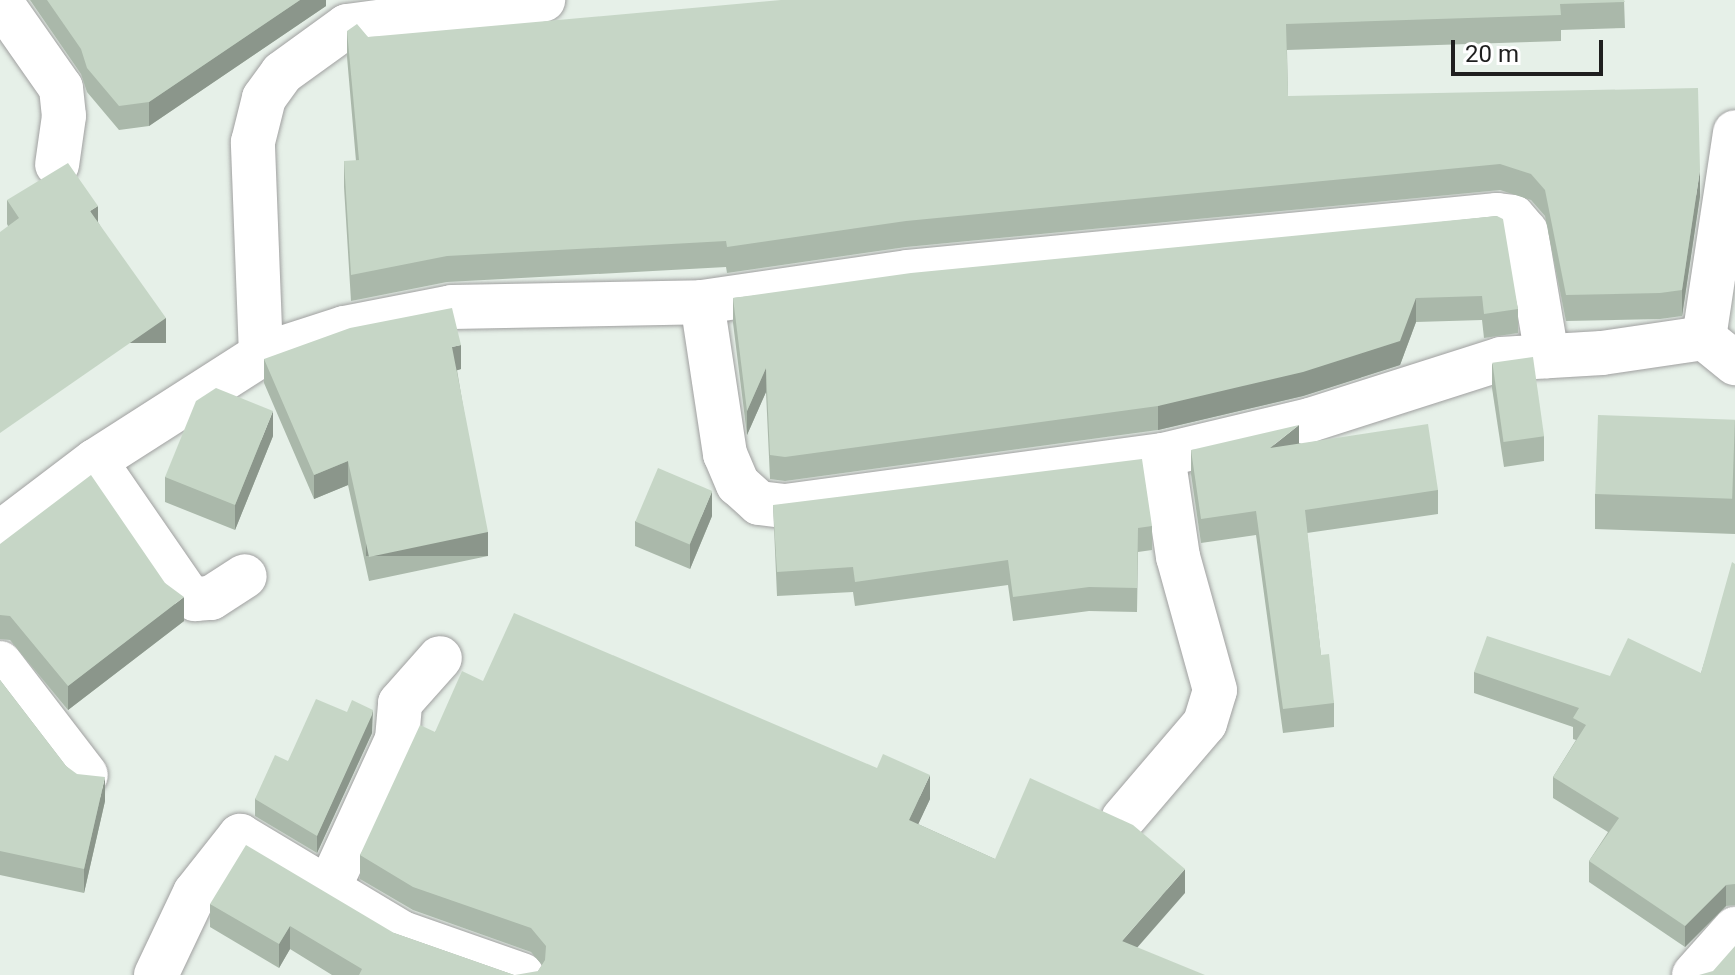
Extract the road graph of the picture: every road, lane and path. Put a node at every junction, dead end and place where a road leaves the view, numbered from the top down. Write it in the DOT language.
graph roads {
  1 [pos="543,0"];
  2 [pos="0,1"];
  3 [pos="470,4"];
  4 [pos="341,13"];
  5 [pos="1735,132"];
  6 [pos="57,165"];
  7 [pos="702,302"];
  8 [pos="1720,350"];
  9 [pos="261,355"];
  10 [pos="1547,356"];
  11 [pos="1163,455"];
  12 [pos="95,461"];
  13 [pos="0,533"];
  14 [pos="245,576"];
  15 [pos="440,658"];
  16 [pos="0,663"];
  17 [pos="86,775"];
  18 [pos="1123,819"];
  19 [pos="328,890"];
  20 [pos="1735,929"];
  21 [pos="156,975"];
  22 [pos="522,975"];
  23 [pos="1694,975"];
  1 -- 3 [label="street"];
  2 -- 6 [label="street"];
  3 -- 4 [label="street"];
  4 -- 9 [label="street"];
  5 -- 8 [label="street"];
  7 -- 9 [label="street"];
  7 -- 10 [label="street"];
  7 -- 11 [label="street"];
  8 -- 10 [label="street"];
  9 -- 12 [label="street"];
  10 -- 11 [label="street"];
  11 -- 18 [label="street"];
  12 -- 13 [label="street"];
  12 -- 14 [label="street"];
  15 -- 19 [label="street"];
  16 -- 17 [label="street"];
  19 -- 21 [label="street"];
  19 -- 22 [label="street"];
  20 -- 23 [label="street"];
}
